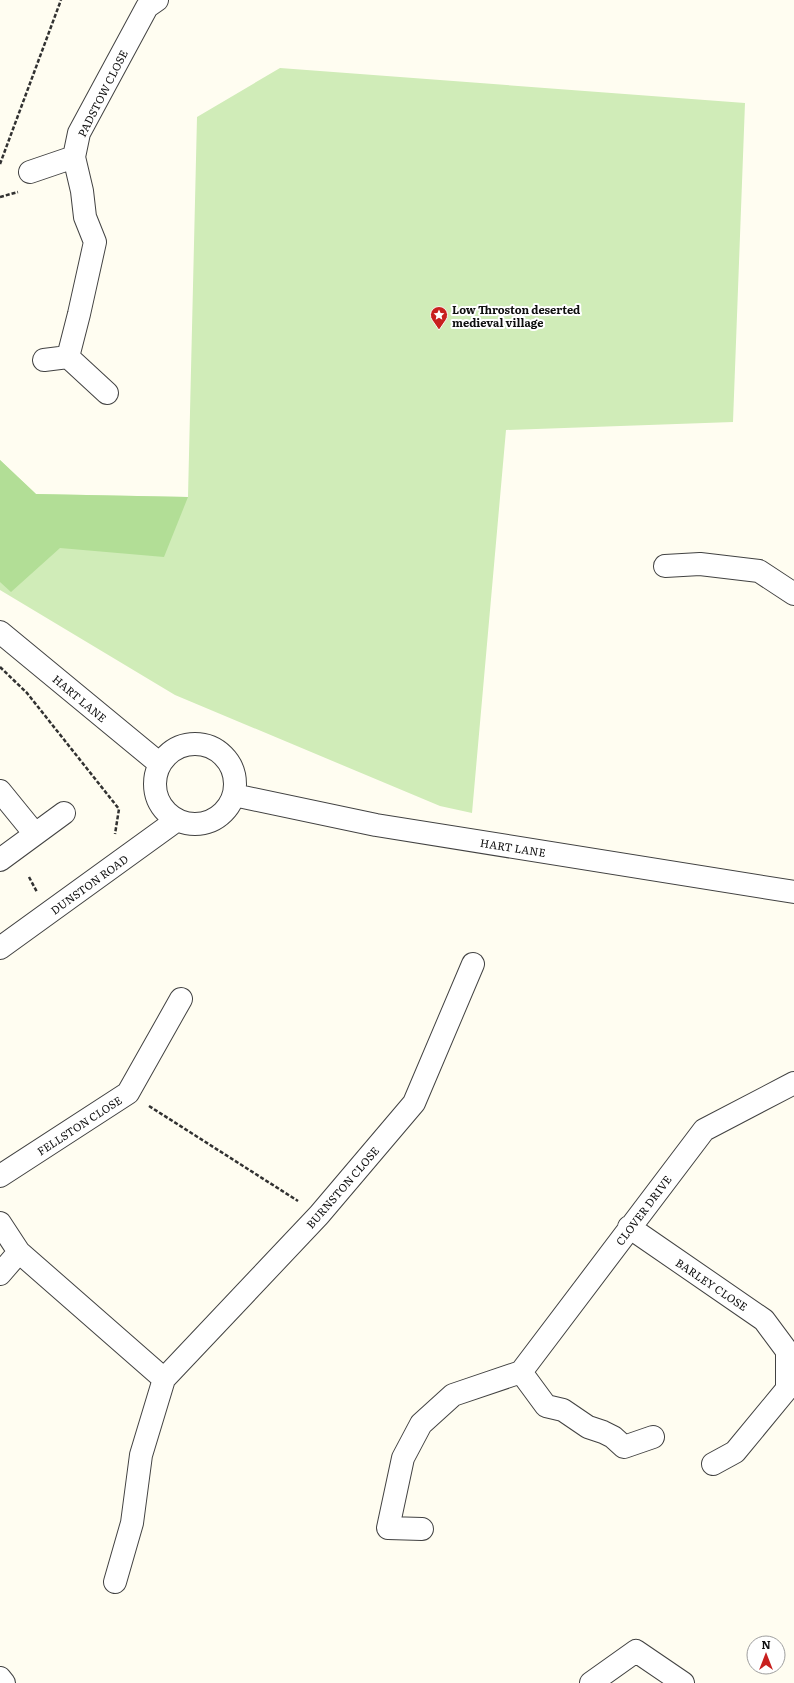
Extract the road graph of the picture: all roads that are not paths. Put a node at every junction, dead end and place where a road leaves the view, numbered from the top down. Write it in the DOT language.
graph roads {
  1 [pos="157,0"];
  2 [pos="74,156"];
  3 [pos="30,172"];
  4 [pos="68,357"];
  5 [pos="44,360"];
  6 [pos="107,393"];
  7 [pos="665,566"];
  8 [pos="794,594"];
  9 [pos="0,632"];
  10 [pos="160,764"];
  11 [pos="0,791"];
  12 [pos="234,795"];
  13 [pos="64,813"];
  14 [pos="178,820"];
  15 [pos="35,834"];
  16 [pos="0,860"];
  17 [pos="794,892"];
  18 [pos="0,948"];
  19 [pos="473,964"];
  20 [pos="181,999"];
  21 [pos="794,1083"];
  22 [pos="0,1176"];
  23 [pos="0,1223"];
  24 [pos="629,1228"];
  25 [pos="19,1252"];
  26 [pos="0,1274"];
  27 [pos="521,1372"];
  28 [pos="790,1372"];
  29 [pos="164,1379"];
  30 [pos="653,1437"];
  31 [pos="713,1464"];
  32 [pos="422,1529"];
  33 [pos="115,1582"];
  34 [pos="0,1678"];
  35 [pos="4,1683"];
  36 [pos="591,1683"];
  37 [pos="683,1683"];
  1 -- 2 [label="street, PADSTOW CLOSE"];
  2 -- 3 [label="street"];
  2 -- 4 [label="street, PADSTOW CLOSE"];
  4 -- 5 [label="street"];
  4 -- 6 [label="street"];
  7 -- 8 [label="street"];
  9 -- 10 [label="street, HART LANE"];
  10 -- 12 [label="street"];
  10 -- 14 [label="street"];
  11 -- 15 [label="street"];
  12 -- 14 [label="street"];
  12 -- 17 [label="street, HART LANE"];
  13 -- 15 [label="street"];
  14 -- 18 [label="street, DUNSTON ROAD"];
  15 -- 16 [label="street"];
  19 -- 29 [label="street, BURNSTON CLOSE"];
  20 -- 22 [label="street, FELLSTON CLOSE"];
  21 -- 24 [label="street, CLOVER DRIVE"];
  23 -- 25 [label="street"];
  24 -- 27 [label="street, CLOVER DRIVE"];
  24 -- 28 [label="street, BARLEY CLOSE"];
  25 -- 26 [label="street"];
  25 -- 29 [label="street"];
  27 -- 30 [label="street"];
  27 -- 32 [label="street"];
  28 -- 31 [label="street"];
  29 -- 33 [label="street, BURNSTON CLOSE"];
  34 -- 35 [label="street"];
  36 -- 37 [label="street"];
}
